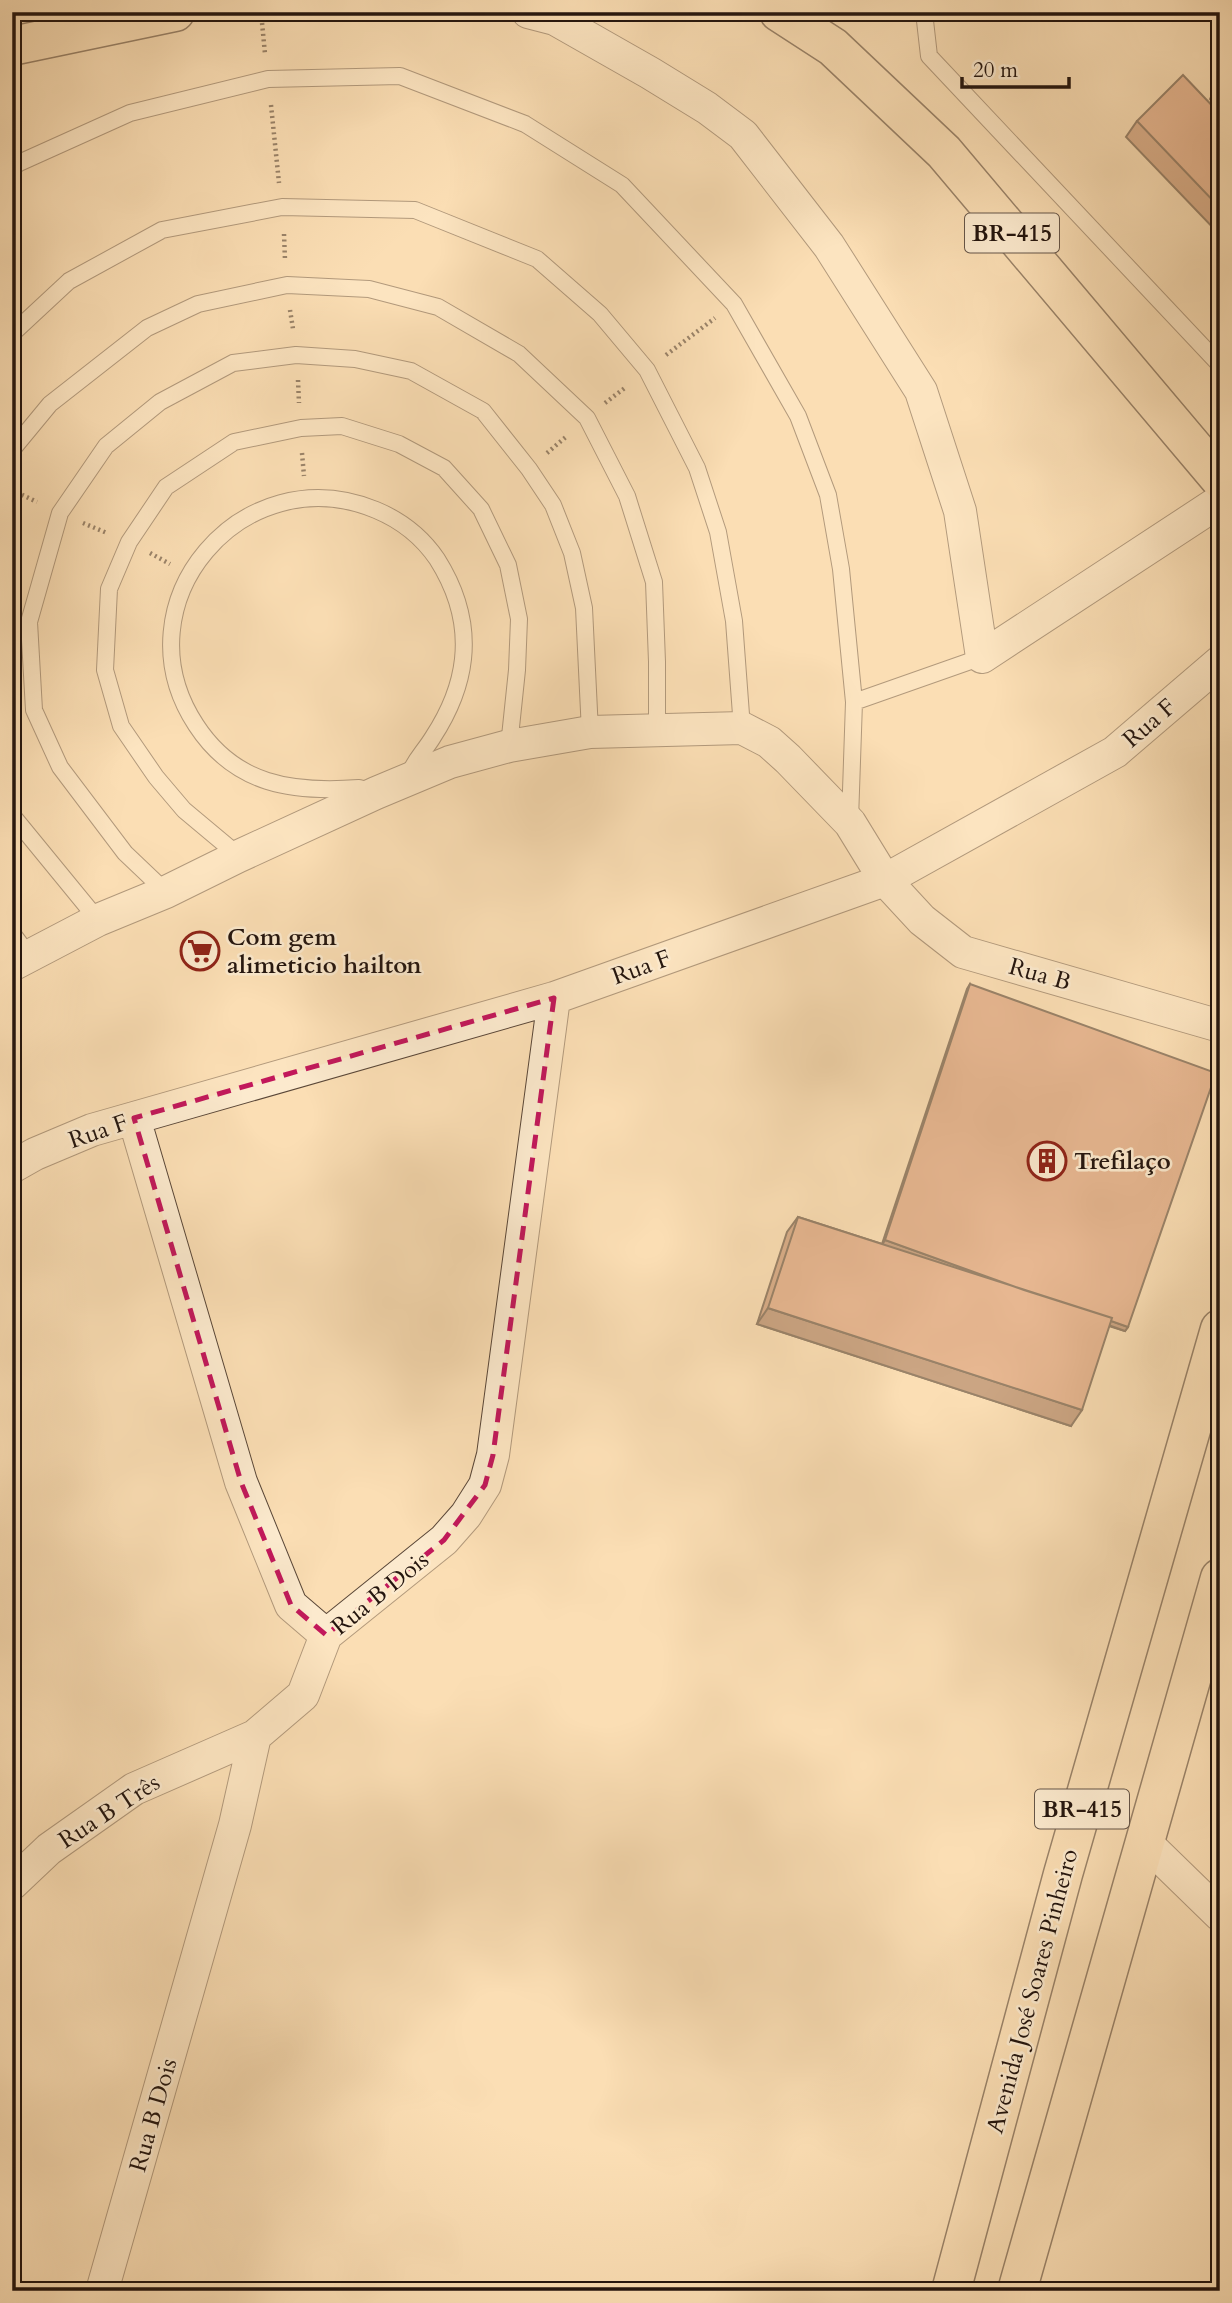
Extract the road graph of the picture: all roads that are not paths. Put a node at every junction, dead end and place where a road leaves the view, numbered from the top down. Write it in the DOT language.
graph roads {
  1 [pos="175,12"];
  2 [pos="528,12"];
  3 [pos="779,12"];
  4 [pos="924,12"];
  5 [pos="19,48"];
  6 [pos="12,168"];
  7 [pos="12,334"];
  8 [pos="1220,365"];
  9 [pos="12,450"];
  10 [pos="1220,479"];
  11 [pos="1220,501"];
  12 [pos="982,657"];
  13 [pos="1220,662"];
  14 [pos="854,702"];
  15 [pos="742,728"];
  16 [pos="657,729"];
  17 [pos="590,732"];
  18 [pos="509,746"];
  19 [pos="407,779"];
  20 [pos="376,793"];
  21 [pos="12,815"];
  22 [pos="850,823"];
  23 [pos="239,856"];
  24 [pos="885,880"];
  25 [pos="166,892"];
  26 [pos="98,920"];
  27 [pos="18,952"];
  28 [pos="554,998"];
  29 [pos="1220,1026"];
  30 [pos="134,1118"];
  31 [pos="12,1167"];
  32 [pos="1220,1329"];
  33 [pos="1220,1578"];
  34 [pos="326,1635"];
  35 [pos="255,1736"];
  36 [pos="1145,1842"];
  37 [pos="12,1884"];
  38 [pos="1220,1914"];
  39 [pos="102,2291"];
  40 [pos="951,2291"];
  41 [pos="1017,2291"];
  1 -- 5 [label="main road"];
  2 -- 12 [label="street"];
  3 -- 10 [label="main road, BR-415"];
  4 -- 8 [label="lane"];
  6 -- 14 [label="lane"];
  7 -- 15 [label="lane"];
  9 -- 16 [label="lane"];
  11 -- 12 [label="street"];
  12 -- 14 [label="lane"];
  13 -- 24 [label="street, Rua F"];
  14 -- 22 [label="lane"];
  15 -- 16 [label="street"];
  15 -- 22 [label="street, Rua B"];
  16 -- 17 [label="street"];
  17 -- 18 [label="street"];
  17 -- 25 [label="lane"];
  18 -- 19 [label="street"];
  18 -- 23 [label="lane"];
  19 -- 20 [label="street"];
  19 -- 20 [label="lane"];
  20 -- 23 [label="street"];
  21 -- 26 [label="lane"];
  22 -- 24 [label="street, Rua B"];
  23 -- 25 [label="street"];
  24 -- 28 [label="street, Rua F"];
  24 -- 29 [label="street, Rua B"];
  25 -- 26 [label="street"];
  26 -- 27 [label="street"];
  28 -- 30 [label="street, Rua F"];
  28 -- 34 [label="street, Rua B Dois"];
  30 -- 31 [label="street, Rua F"];
  30 -- 34 [label="street"];
  32 -- 40 [label="main road, Avenida José Soares Pinheiro / BR-415"];
  33 -- 36 [label="main road, BR-415"];
  34 -- 35 [label="street, Rua B Dois"];
  35 -- 37 [label="street, Rua B Três"];
  35 -- 39 [label="street, Rua B Dois"];
  36 -- 38 [label="street"];
  36 -- 41 [label="main road, BR-415"];
}
